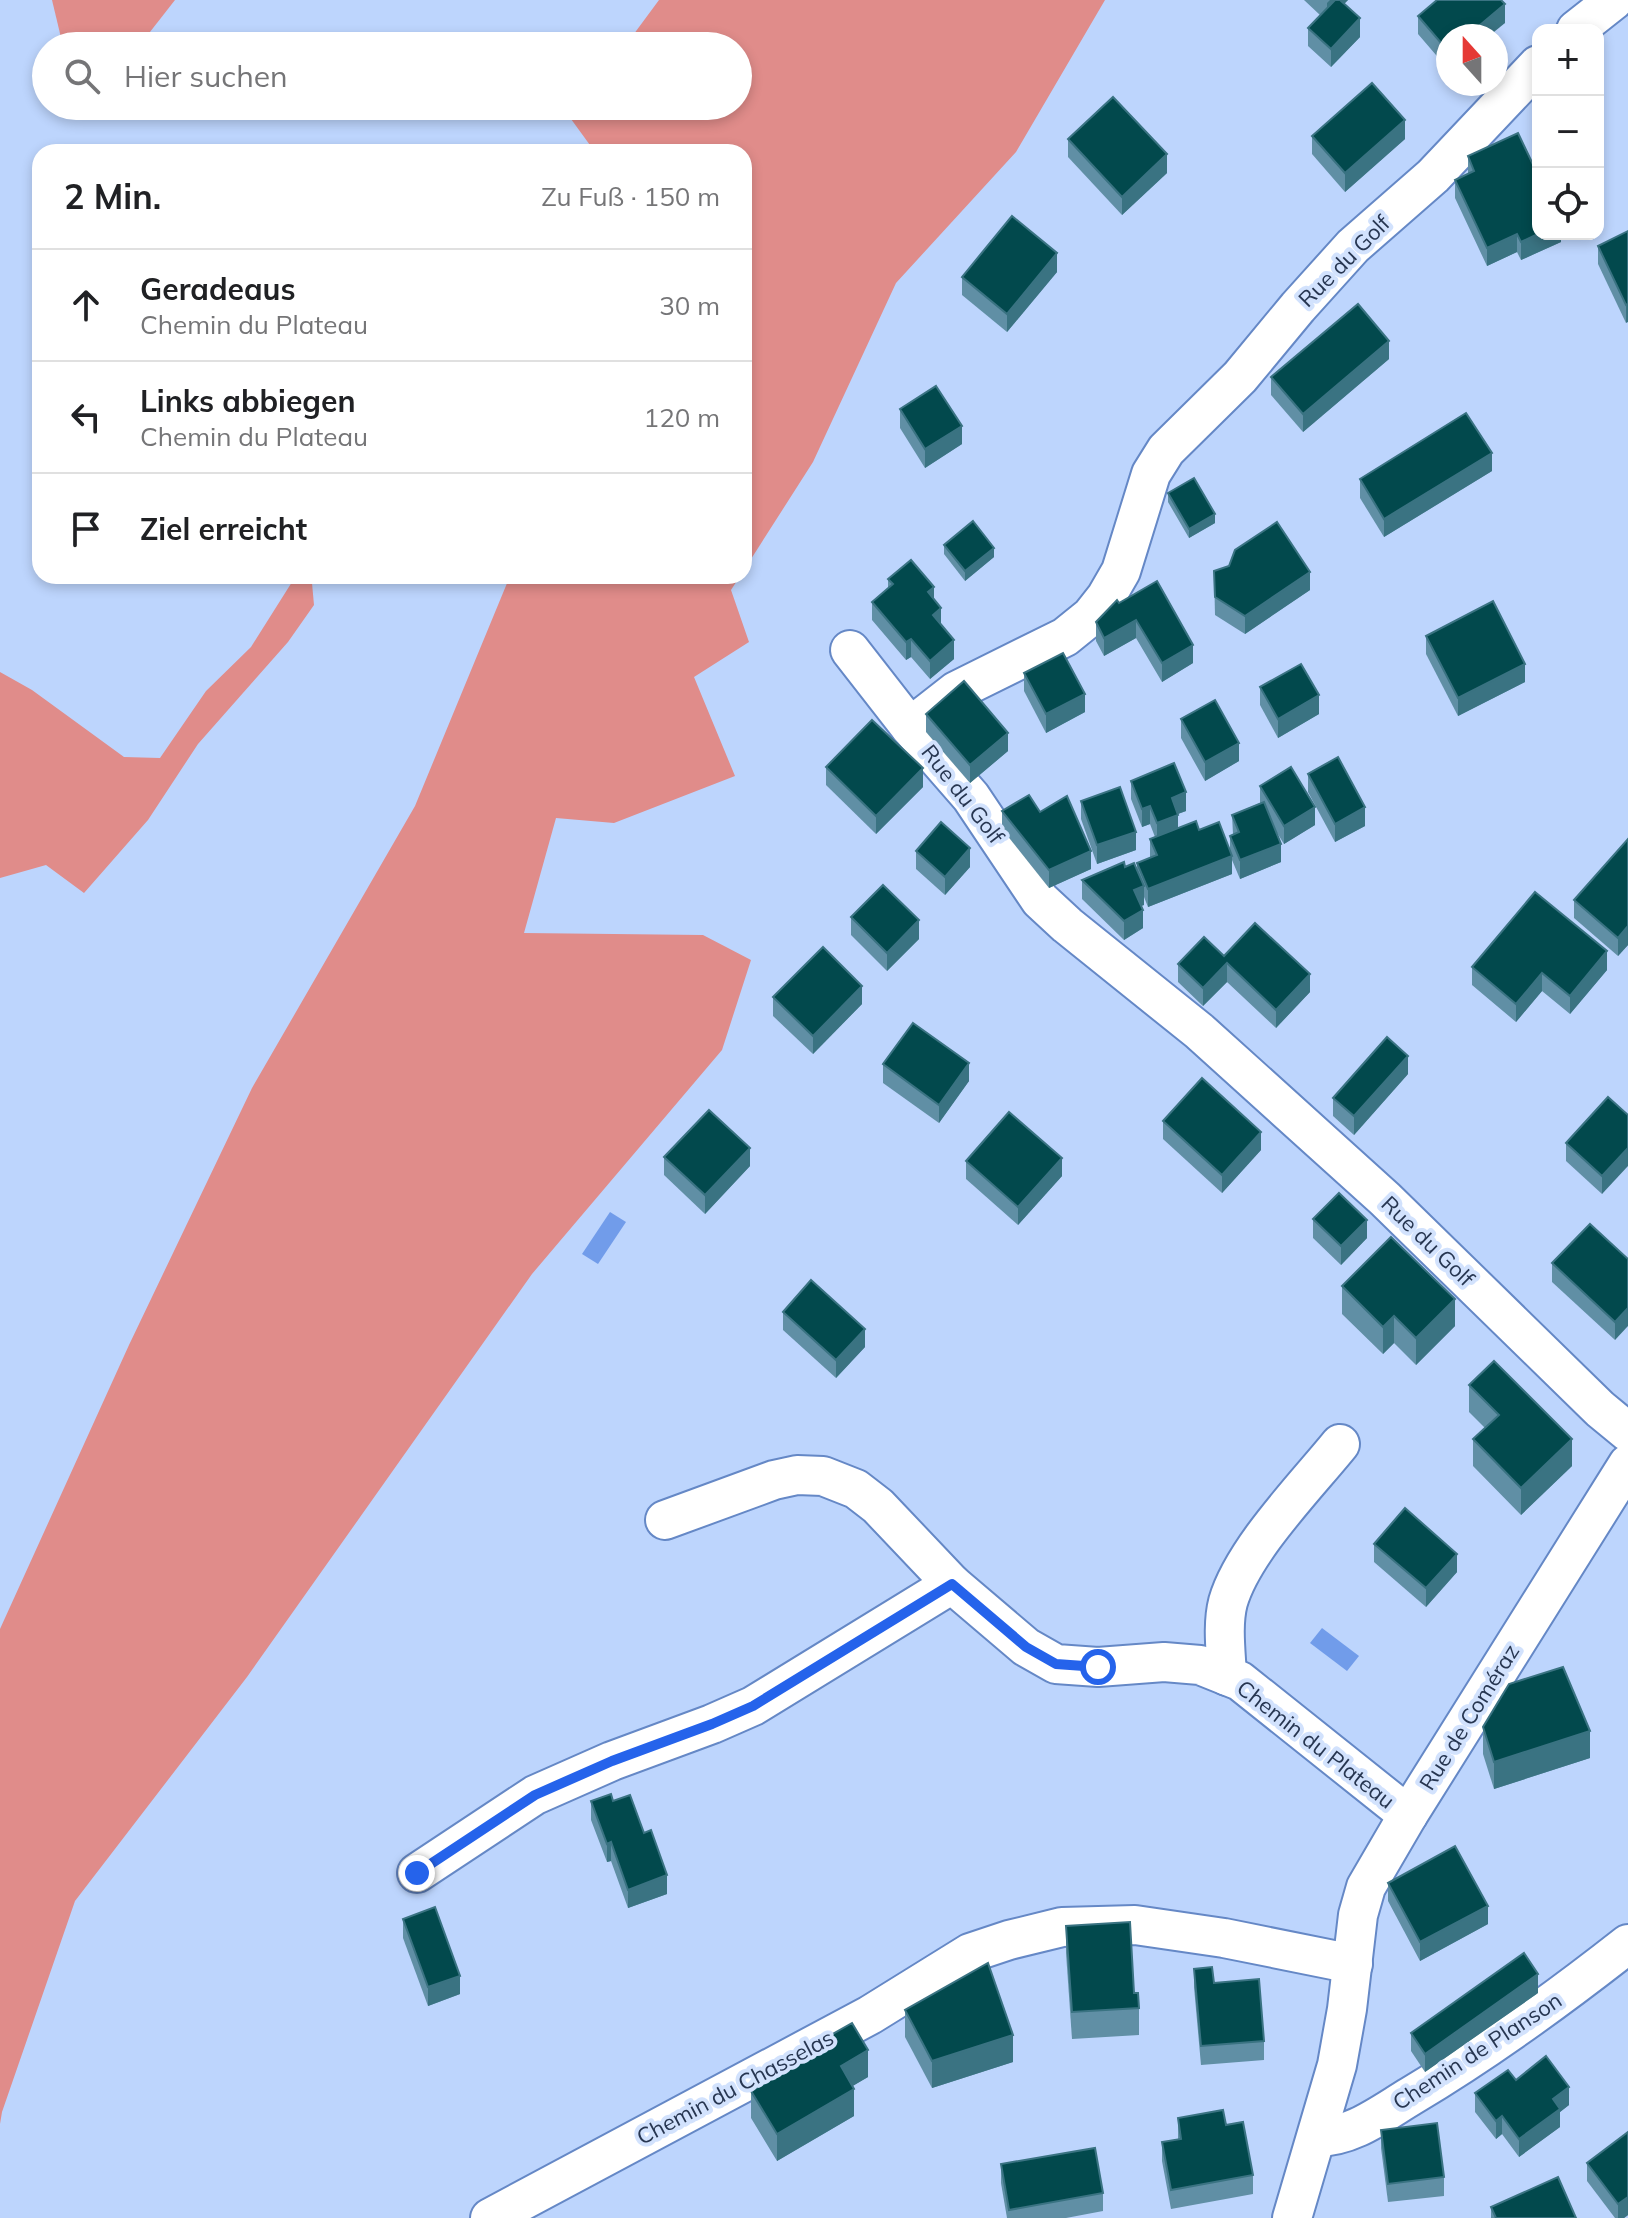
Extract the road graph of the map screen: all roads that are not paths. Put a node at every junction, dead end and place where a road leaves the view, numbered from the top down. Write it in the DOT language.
graph roads {
  1 [pos="1614,0"];
  2 [pos="1584,24"];
  3 [pos="1532,71"];
  4 [pos="850,650"];
  5 [pos="910,727"];
  6 [pos="1628,1432"];
  7 [pos="1340,1444"];
  8 [pos="1628,1464"];
  9 [pos="665,1520"];
  10 [pos="952,1584"];
  11 [pos="1227,1676"];
  12 [pos="1408,1815"];
  13 [pos="417,1873"];
  14 [pos="1628,1944"];
  15 [pos="1353,1964"];
  16 [pos="1317,2137"];
  17 [pos="490,2218"];
  18 [pos="1292,2218"];
  1 -- 2 [label="street"];
  3 -- 5 [label="street, Rue du Golf"];
  4 -- 5 [label="street"];
  5 -- 6 [label="street, Rue du Golf"];
  7 -- 11 [label="street"];
  8 -- 12 [label="street, Rue de Coméraz"];
  9 -- 10 [label="street, Chemin du Plateau"];
  10 -- 11 [label="street, Chemin du Plateau"];
  10 -- 13 [label="street"];
  11 -- 12 [label="street, Chemin du Plateau"];
  12 -- 15 [label="street, Rue de Coméraz"];
  14 -- 16 [label="street, Chemin de Planson"];
  15 -- 16 [label="street, Rue de Coméraz"];
  15 -- 17 [label="street, Chemin du Chasselas"];
  16 -- 18 [label="street, Rue de Coméraz"];
}
